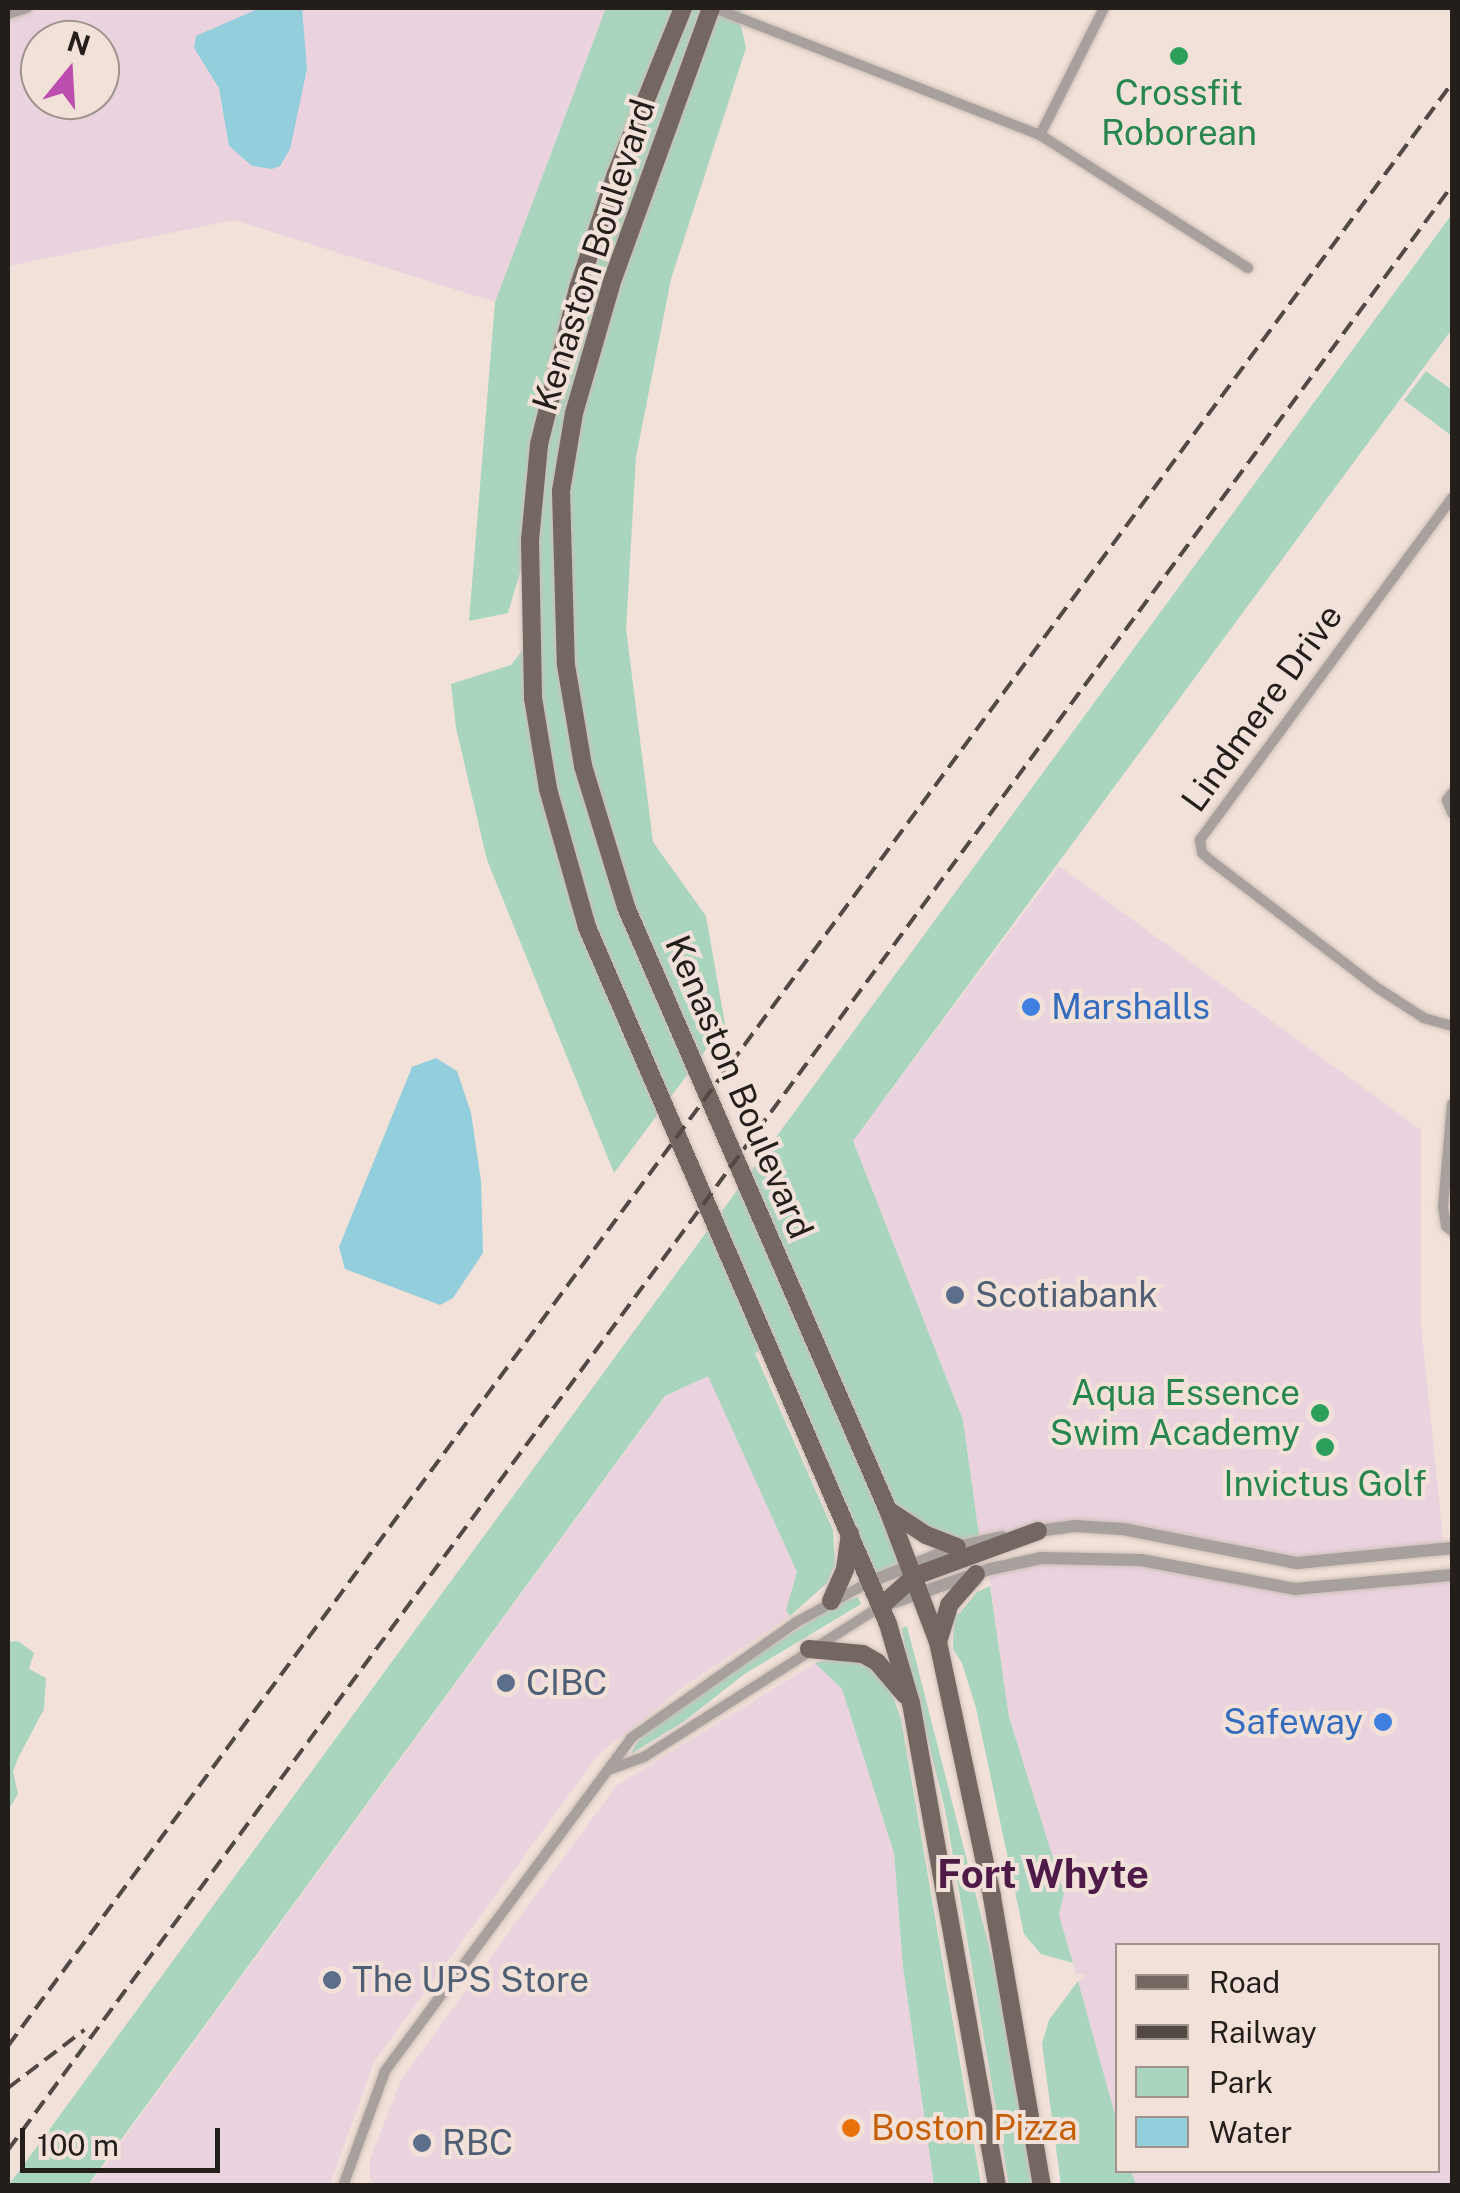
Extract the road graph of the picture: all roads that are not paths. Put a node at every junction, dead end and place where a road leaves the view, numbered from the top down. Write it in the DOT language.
graph roads {
  1 [pos="27,8"];
  2 [pos="683,8"];
  3 [pos="713,8"];
  4 [pos="1104,8"];
  5 [pos="8,14"];
  6 [pos="1040,135"];
  7 [pos="1248,268"];
  8 [pos="1452,498"];
  9 [pos="1452,793"];
  10 [pos="1452,813"];
  11 [pos="1452,1026"];
  12 [pos="1452,1104"];
  13 [pos="1446,1179"];
  14 [pos="1452,1191"];
  15 [pos="1452,1232"];
  16 [pos="888,1510"];
  17 [pos="1038,1531"];
  18 [pos="850,1533"];
  19 [pos="957,1547"];
  20 [pos="1452,1548"];
  21 [pos="976,1574"];
  22 [pos="1452,1575"];
  23 [pos="915,1578"];
  24 [pos="872,1581"];
  25 [pos="831,1601"];
  26 [pos="881,1606"];
  27 [pos="938,1642"];
  28 [pos="809,1648"];
  29 [pos="911,1702"];
  30 [pos="610,1769"];
  31 [pos="343,2186"];
  32 [pos="997,2186"];
  33 [pos="1042,2186"];
  1 -- 5 [label="street"];
  2 -- 18 [label="main road, Kenaston Boulevard"];
  3 -- 6 [label="street"];
  3 -- 16 [label="main road, Kenaston Boulevard"];
  4 -- 6 [label="street"];
  6 -- 7 [label="street"];
  8 -- 11 [label="street, Lindmere Drive"];
  9 -- 10 [label="street"];
  12 -- 13 [label="street"];
  13 -- 14 [label="street"];
  13 -- 15 [label="street"];
  16 -- 19 [label="main road"];
  16 -- 23 [label="main road, Kenaston Boulevard"];
  17 -- 19 [label="street"];
  17 -- 20 [label="street"];
  17 -- 23 [label="main road"];
  18 -- 24 [label="main road, Kenaston Boulevard"];
  18 -- 25 [label="main road"];
  19 -- 23 [label="street"];
  21 -- 22 [label="street"];
  21 -- 23 [label="street"];
  21 -- 27 [label="main road"];
  23 -- 24 [label="street"];
  23 -- 26 [label="main road"];
  23 -- 27 [label="main road, Kenaston Boulevard"];
  24 -- 25 [label="street"];
  24 -- 26 [label="main road, Kenaston Boulevard"];
  25 -- 30 [label="street"];
  26 -- 28 [label="street"];
  26 -- 29 [label="main road, Kenaston Boulevard"];
  27 -- 33 [label="main road, Kenaston Boulevard"];
  28 -- 29 [label="main road"];
  28 -- 30 [label="street"];
  29 -- 32 [label="main road, Kenaston Boulevard"];
  30 -- 31 [label="street"];
}
